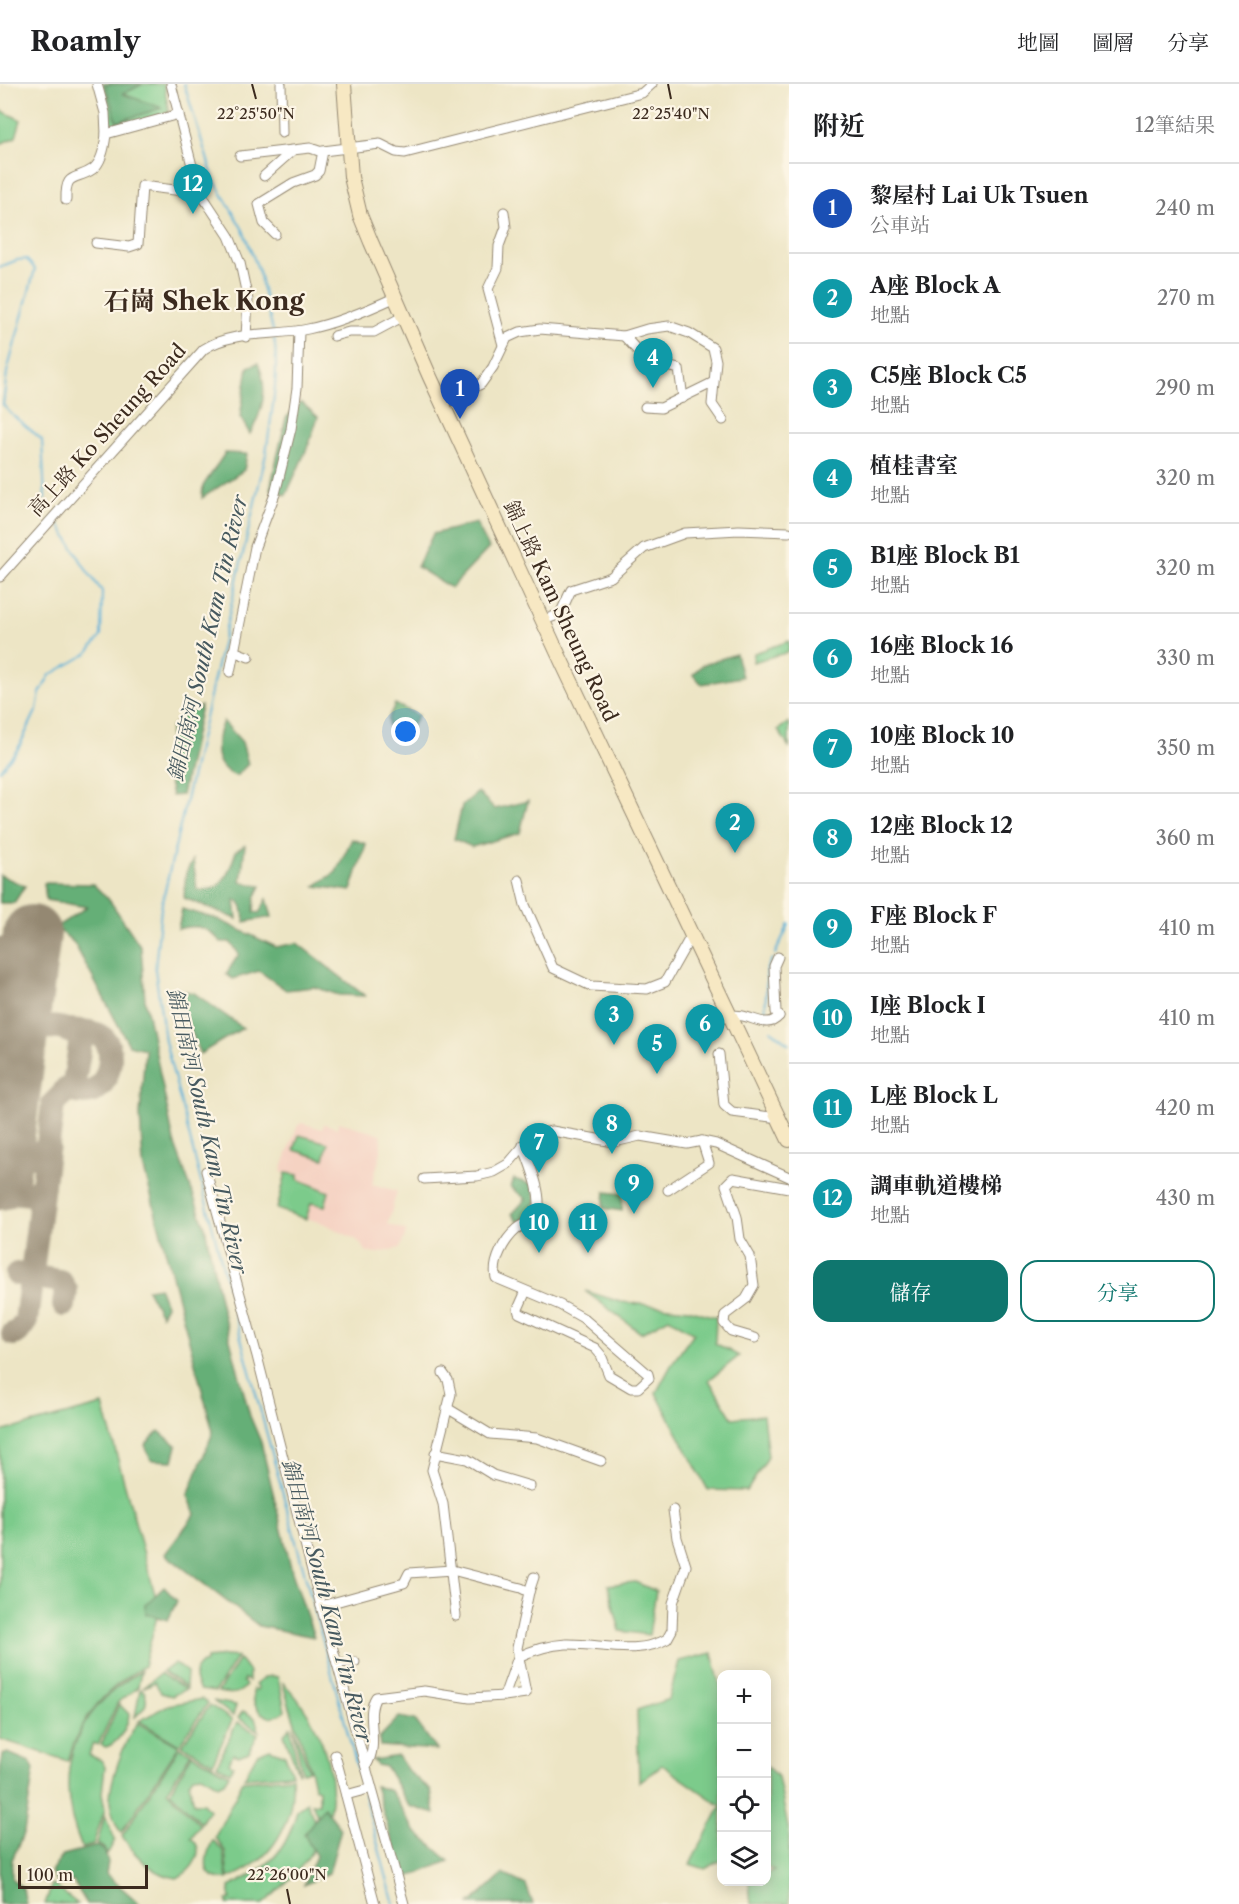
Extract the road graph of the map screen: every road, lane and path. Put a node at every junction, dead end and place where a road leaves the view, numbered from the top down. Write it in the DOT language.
graph roads {
  1 [pos="97,84"];
  2 [pos="281,84"];
  3 [pos="344,84"];
  4 [pos="652,84"];
  5 [pos="174,85"];
  6 [pos="180,114"];
  7 [pos="282,133"];
  8 [pos="106,134"];
  9 [pos="348,148"];
  10 [pos="291,152"];
  11 [pos="322,152"];
  12 [pos="240,156"];
  13 [pos="264,176"];
  14 [pos="199,193"];
  15 [pos="66,200"];
  16 [pos="504,212"];
  17 [pos="275,234"];
  18 [pos="96,243"];
  19 [pos="396,297"];
  20 [pos="404,316"];
  21 [pos="294,332"];
  22 [pos="334,336"];
  23 [pos="624,336"];
  24 [pos="246,337"];
  25 [pos="503,345"];
  26 [pos="712,383"];
  27 [pos="683,398"];
  28 [pos="443,403"];
  29 [pos="645,407"];
  30 [pos="723,420"];
  31 [pos="789,532"];
  32 [pos="0,577"];
  33 [pos="544,621"];
  34 [pos="233,651"];
  35 [pos="249,657"];
  36 [pos="230,672"];
  37 [pos="519,880"];
  38 [pos="692,936"];
  39 [pos="778,957"];
  40 [pos="730,1016"];
  41 [pos="784,1016"];
  42 [pos="719,1054"];
  43 [pos="778,1118"];
  44 [pos="788,1137"];
  45 [pos="702,1141"];
  46 [pos="523,1145"];
  47 [pos="206,1171"];
  48 [pos="789,1177"];
  49 [pos="424,1179"];
  50 [pos="789,1188"];
  51 [pos="668,1190"];
  52 [pos="526,1291"];
  53 [pos="755,1338"];
  54 [pos="443,1373"];
  55 [pos="447,1408"];
  56 [pos="435,1453"];
  57 [pos="601,1461"];
  58 [pos="530,1486"];
  59 [pos="673,1510"];
  60 [pos="452,1570"];
  61 [pos="534,1578"];
  62 [pos="529,1592"];
  63 [pos="321,1606"];
  64 [pos="456,1616"];
  65 [pos="518,1658"];
  66 [pos="355,1662"];
  67 [pos="337,1663"];
  68 [pos="504,1696"];
  69 [pos="335,1755"];
  70 [pos="366,1766"];
  71 [pos="372,1788"];
  72 [pos="346,1795"];
  73 [pos="375,1904"];
  74 [pos="404,1904"];
  1 -- 8 [label="street"];
  2 -- 7 [label="street"];
  3 -- 9 [label="main road, 錦上路 Kam Sheung Road"];
  4 -- 9 [label="street"];
  5 -- 6 [label="street"];
  6 -- 8 [label="street"];
  6 -- 14 [label="street"];
  8 -- 15 [label="street"];
  9 -- 11 [label="street"];
  9 -- 19 [label="main road, 錦上路 Kam Sheung Road"];
  10 -- 11 [label="street"];
  10 -- 12 [label="street"];
  10 -- 13 [label="street"];
  11 -- 17 [label="street"];
  14 -- 18 [label="street"];
  14 -- 24 [label="street"];
  16 -- 25 [label="street"];
  19 -- 20 [label="main road, 錦上路 Kam Sheung Road"];
  19 -- 21 [label="street, 高上路 Ko Sheung Road"];
  20 -- 22 [label="street"];
  20 -- 28 [label="main road, 錦上路 Kam Sheung Road"];
  21 -- 24 [label="street, 高上路 Ko Sheung Road"];
  21 -- 34 [label="street"];
  23 -- 25 [label="street"];
  23 -- 26 [label="street"];
  23 -- 27 [label="street"];
  24 -- 32 [label="street, 高上路 Ko Sheung Road"];
  25 -- 28 [label="street"];
  26 -- 27 [label="street"];
  26 -- 30 [label="street"];
  27 -- 29 [label="street"];
  28 -- 33 [label="main road, 錦上路 Kam Sheung Road"];
  31 -- 33 [label="street"];
  33 -- 38 [label="main road, 錦上路 Kam Sheung Road"];
  34 -- 35 [label="street"];
  34 -- 36 [label="street"];
  37 -- 38 [label="street"];
  38 -- 40 [label="main road, 錦上路 Kam Sheung Road"];
  39 -- 41 [label="street"];
  40 -- 41 [label="street"];
  40 -- 43 [label="main road, 錦上路 Kam Sheung Road"];
  42 -- 43 [label="street"];
  43 -- 44 [label="main road, 錦上路 Kam Sheung Road"];
  45 -- 46 [label="street"];
  45 -- 48 [label="street"];
  45 -- 51 [label="street"];
  46 -- 49 [label="street"];
  46 -- 52 [label="street"];
  47 -- 63 [label="street"];
  50 -- 53 [label="street"];
  52 -- 52 [label="street"];
  54 -- 55 [label="street"];
  55 -- 56 [label="street"];
  55 -- 57 [label="street"];
  56 -- 58 [label="street"];
  56 -- 60 [label="street"];
  59 -- 65 [label="street"];
  60 -- 62 [label="street"];
  60 -- 63 [label="street"];
  60 -- 64 [label="street"];
  61 -- 62 [label="street"];
  62 -- 65 [label="street"];
  63 -- 67 [label="street"];
  65 -- 68 [label="street"];
  65 -- 68 [label="street"];
  66 -- 67 [label="street"];
  67 -- 70 [label="street"];
  68 -- 70 [label="street"];
  69 -- 72 [label="street"];
  70 -- 71 [label="street"];
  71 -- 72 [label="street"];
  71 -- 74 [label="street"];
  72 -- 73 [label="street"];
}
